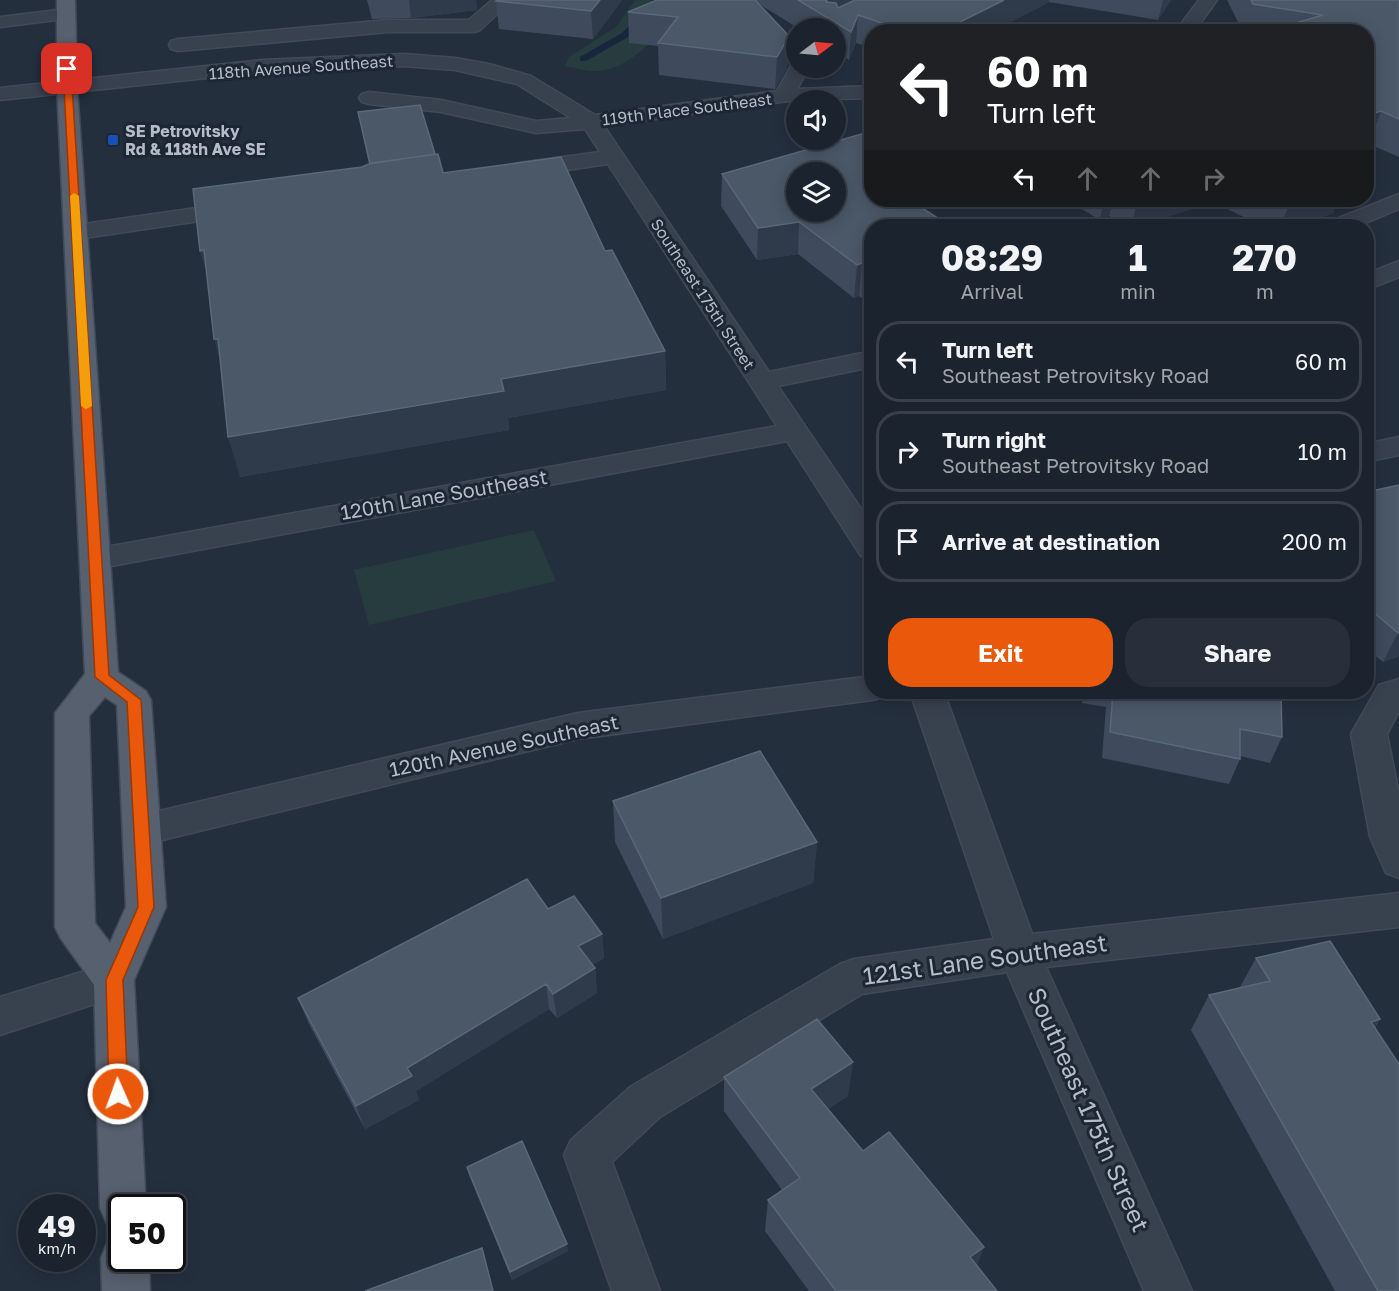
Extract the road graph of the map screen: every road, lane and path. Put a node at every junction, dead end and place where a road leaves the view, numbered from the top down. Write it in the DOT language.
graph roads {
  1 [pos="503,0"];
  2 [pos="1208,0"];
  3 [pos="66,7"];
  4 [pos="0,22"];
  5 [pos="1190,24"];
  6 [pos="388,26"];
  7 [pos="178,45"];
  8 [pos="369,61"];
  9 [pos="794,78"];
  10 [pos="67,87"];
  11 [pos="864,92"];
  12 [pos="0,94"];
  13 [pos="784,96"];
  14 [pos="369,98"];
  15 [pos="590,122"];
  16 [pos="613,157"];
  17 [pos="496,173"];
  18 [pos="1399,201"];
  19 [pos="263,206"];
  20 [pos="1356,219"];
  21 [pos="76,232"];
  22 [pos="1399,268"];
  23 [pos="1374,279"];
  24 [pos="864,362"];
  25 [pos="760,382"];
  26 [pos="793,432"];
  27 [pos="1399,446"];
  28 [pos="1374,451"];
  29 [pos="864,537"];
  30 [pos="95,559"];
  31 [pos="102,677"];
  32 [pos="864,689"];
  33 [pos="1399,691"];
  34 [pos="929,699"];
  35 [pos="141,830"];
  36 [pos="1399,862"];
  37 [pos="1399,910"];
  38 [pos="1019,953"];
  39 [pos="114,980"];
  40 [pos="0,1016"];
  41 [pos="122,1194"];
  42 [pos="125,1272"];
  43 [pos="126,1291"];
  44 [pos="636,1291"];
  45 [pos="1168,1291"];
  1 -- 6 [label="street"];
  2 -- 5 [label="street"];
  3 -- 4 [label="street"];
  3 -- 10 [label="main road"];
  6 -- 7 [label="street"];
  6 -- 8 [label="street"];
  8 -- 10 [label="street, 118th Avenue Southeast"];
  8 -- 15 [label="street, 118th Avenue Southeast"];
  9 -- 13 [label="street"];
  10 -- 12 [label="street, 118th Avenue Southeast"];
  10 -- 21 [label="main road"];
  11 -- 13 [label="street, 119th Place Southeast"];
  13 -- 15 [label="street, 119th Place Southeast"];
  14 -- 15 [label="street, 119th Place Southeast"];
  15 -- 16 [label="street, Southeast 175th Street"];
  16 -- 17 [label="street"];
  16 -- 25 [label="street, Southeast 175th Street"];
  18 -- 20 [label="street"];
  19 -- 21 [label="street"];
  21 -- 30 [label="main road"];
  22 -- 23 [label="street"];
  24 -- 25 [label="street"];
  25 -- 26 [label="street, Southeast 175th Street"];
  26 -- 29 [label="street, Southeast 175th Street"];
  26 -- 30 [label="street, 120th Lane Southeast"];
  27 -- 28 [label="street"];
  30 -- 31 [label="main road"];
  31 -- 35 [label="main road"];
  31 -- 39 [label="main road"];
  32 -- 35 [label="street, 120th Avenue Southeast"];
  33 -- 36 [label="street"];
  34 -- 38 [label="street, Southeast 175th Street"];
  35 -- 39 [label="main road"];
  37 -- 38 [label="street, 121st Lane Southeast"];
  38 -- 44 [label="street, 121st Lane Southeast"];
  38 -- 45 [label="street, Southeast 175th Street"];
  39 -- 40 [label="street"];
  39 -- 41 [label="main road"];
  42 -- 43 [label="main road"];
}
